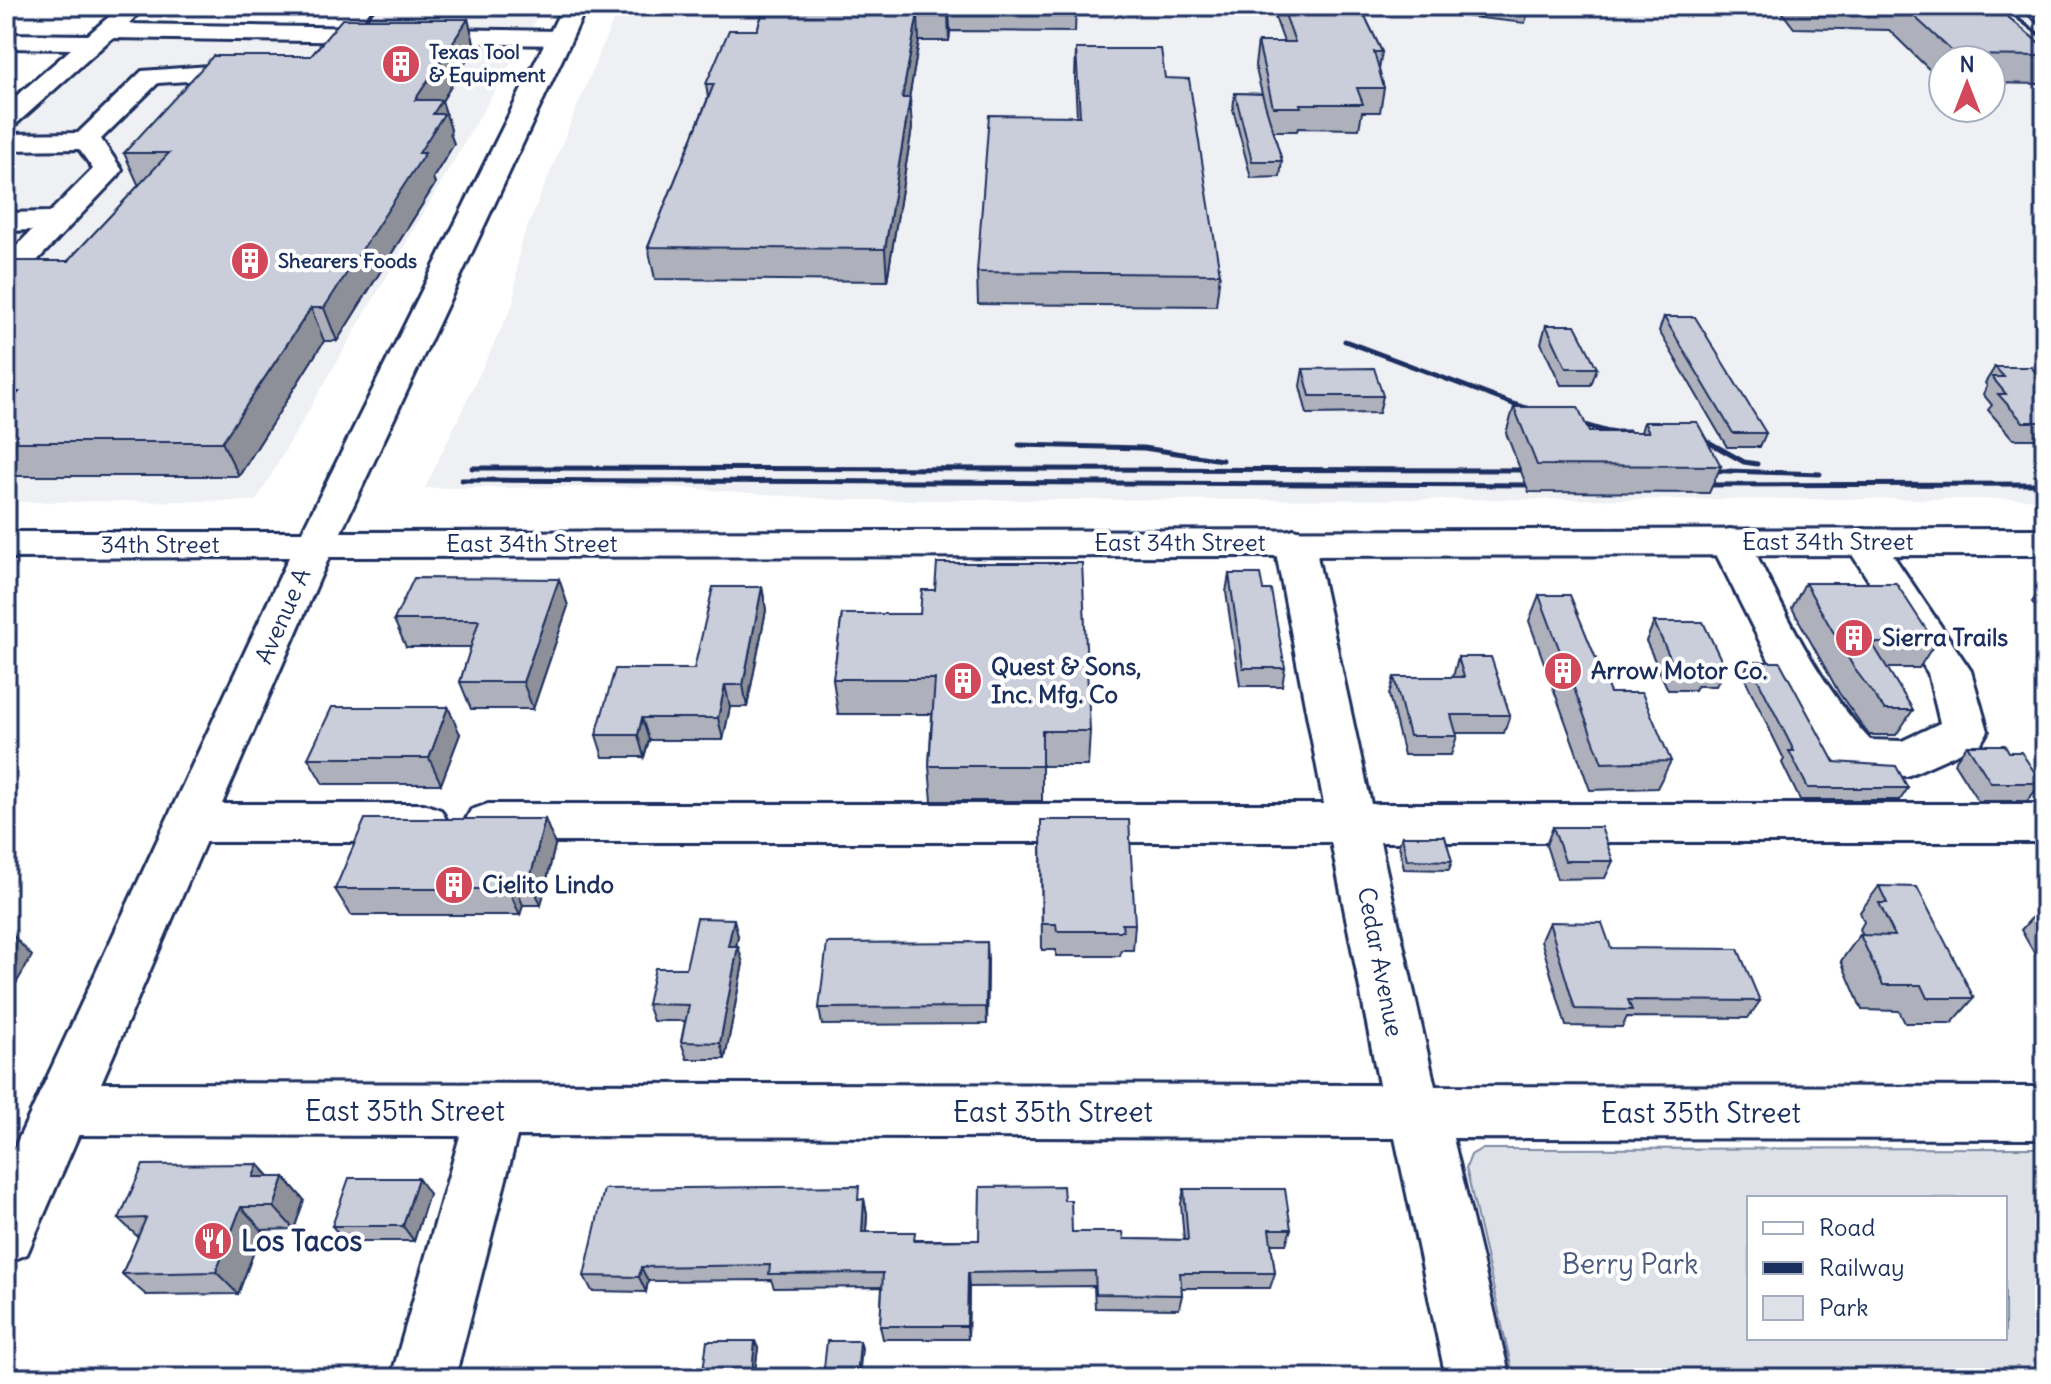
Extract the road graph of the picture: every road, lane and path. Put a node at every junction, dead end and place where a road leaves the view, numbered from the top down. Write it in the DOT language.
graph roads {
  1 [pos="135,6"];
  2 [pos="568,22"];
  3 [pos="100,36"];
  4 [pos="6,41"];
  5 [pos="236,72"];
  6 [pos="6,119"];
  7 [pos="87,141"];
  8 [pos="6,142"];
  9 [pos="58,221"];
  10 [pos="6,222"];
  11 [pos="18,262"];
  12 [pos="1294,542"];
  13 [pos="1730,542"];
  14 [pos="1864,542"];
  15 [pos="2045,542"];
  16 [pos="6,545"];
  17 [pos="315,545"];
  18 [pos="190,823"];
  19 [pos="2045,823"];
  20 [pos="1352,824"];
  21 [pos="61,1109"];
  22 [pos="495,1111"];
  23 [pos="1416,1112"];
  24 [pos="2045,1113"];
  25 [pos="6,1233"];
  26 [pos="423,1378"];
  27 [pos="1478,1378"];
  1 -- 3 [label="main road"];
  2 -- 3 [label="main road"];
  2 -- 17 [label="main road, Avenue A"];
  3 -- 4 [label="main road"];
  3 -- 6 [label="main road"];
  5 -- 7 [label="main road"];
  7 -- 8 [label="main road"];
  7 -- 9 [label="main road"];
  9 -- 10 [label="main road"];
  9 -- 11 [label="main road"];
  12 -- 13 [label="main road, East 34th Street"];
  12 -- 17 [label="main road, East 34th Street"];
  12 -- 20 [label="main road, Cedar Avenue"];
  13 -- 14 [label="main road, East 34th Street"];
  13 -- 14 [label="main road"];
  14 -- 15 [label="main road, East 34th Street"];
  16 -- 17 [label="main road, 34th Street"];
  17 -- 18 [label="main road, Avenue A"];
  18 -- 20 [label="main road"];
  18 -- 21 [label="main road, Avenue A"];
  19 -- 20 [label="main road"];
  20 -- 23 [label="main road, Cedar Avenue"];
  21 -- 22 [label="main road, East 35th Street"];
  21 -- 25 [label="main road, Avenue A"];
  22 -- 23 [label="main road, East 35th Street"];
  22 -- 26 [label="main road"];
  23 -- 24 [label="main road, East 35th Street"];
  23 -- 27 [label="main road, Cedar Avenue"];
}
